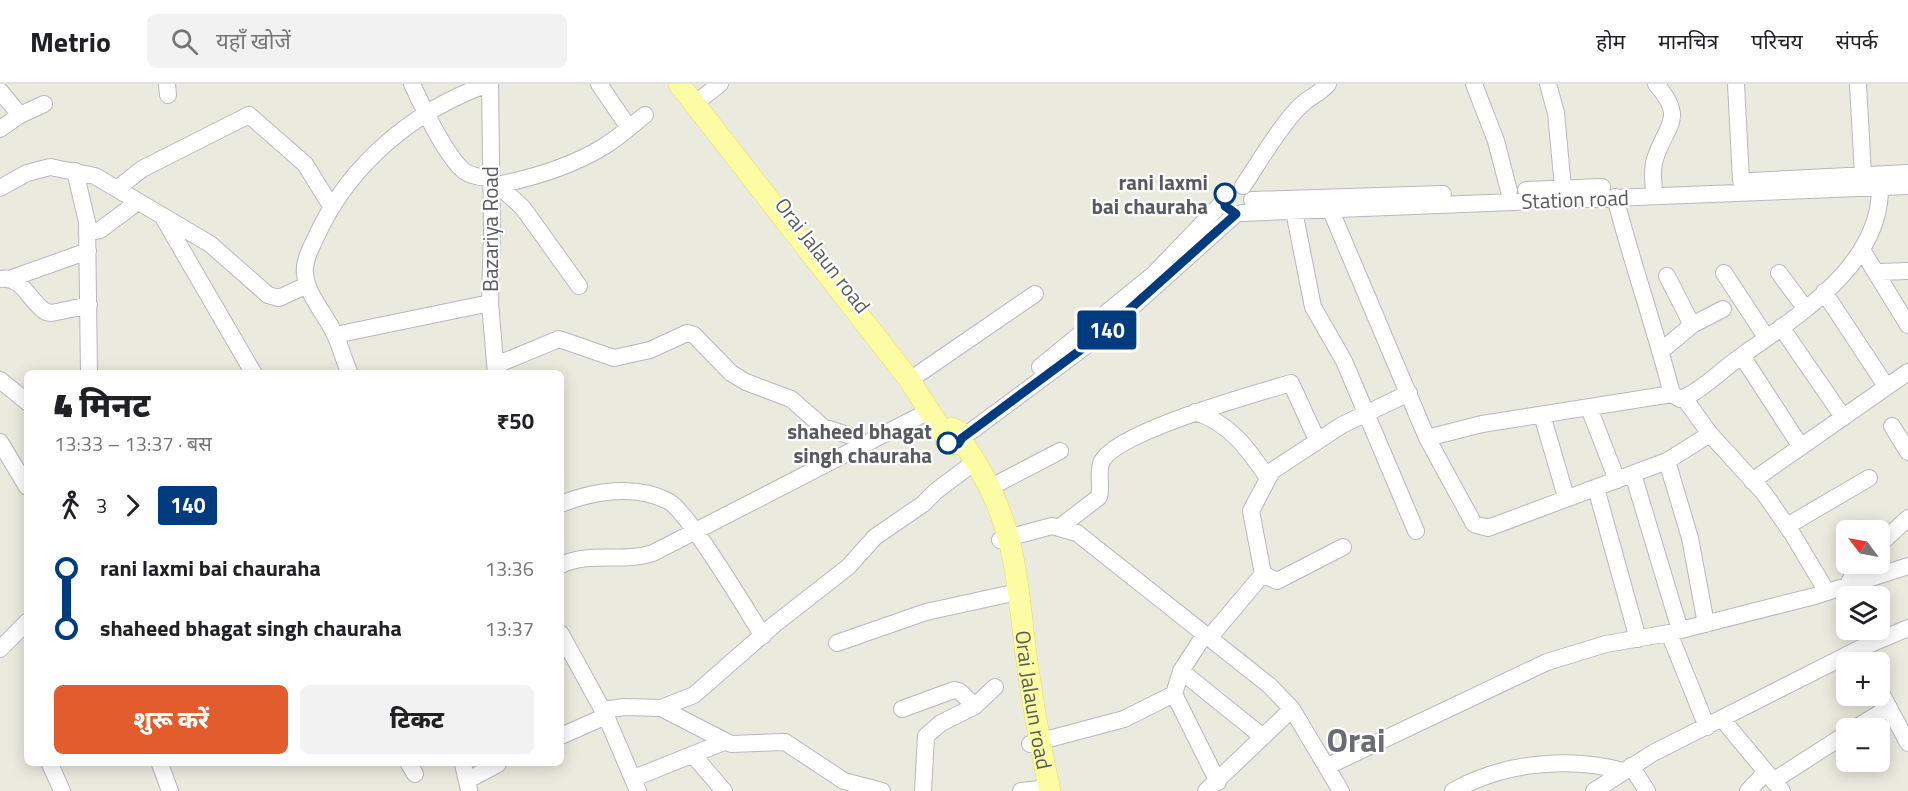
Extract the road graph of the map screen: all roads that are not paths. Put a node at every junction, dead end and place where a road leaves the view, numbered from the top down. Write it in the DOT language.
graph roads {
  1 [pos="412,84"];
  2 [pos="489,84"];
  3 [pos="599,84"];
  4 [pos="679,84"];
  5 [pos="720,84"];
  6 [pos="1312,84"];
  7 [pos="1328,84"];
  8 [pos="1474,84"];
  9 [pos="1548,84"];
  10 [pos="1736,84"];
  11 [pos="1858,84"];
  12 [pos="1660,86"];
  13 [pos="0,91"];
  14 [pos="696,91"];
  15 [pos="1306,101"];
  16 [pos="44,104"];
  17 [pos="425,113"];
  18 [pos="20,115"];
  19 [pos="645,116"];
  20 [pos="629,128"];
  21 [pos="0,129"];
  22 [pos="75,171"];
  23 [pos="1908,173"];
  24 [pos="1863,175"];
  25 [pos="1741,181"];
  26 [pos="2,183"];
  27 [pos="494,183"];
  28 [pos="1908,186"];
  29 [pos="1880,187"];
  30 [pos="118,188"];
  31 [pos="1563,189"];
  32 [pos="1509,191"];
  33 [pos="1654,191"];
  34 [pos="1247,193"];
  35 [pos="1615,197"];
  36 [pos="1223,202"];
  37 [pos="331,206"];
  38 [pos="131,207"];
  39 [pos="1331,211"];
  40 [pos="1294,212"];
  41 [pos="1239,214"];
  42 [pos="162,216"];
  43 [pos="87,232"];
  44 [pos="1862,250"];
  45 [pos="88,251"];
  46 [pos="1908,271"];
  47 [pos="1878,272"];
  48 [pos="1724,273"];
  49 [pos="1779,273"];
  50 [pos="1667,276"];
  51 [pos="6,279"];
  52 [pos="307,285"];
  53 [pos="579,286"];
  54 [pos="1824,292"];
  55 [pos="1035,294"];
  56 [pos="490,303"];
  57 [pos="88,305"];
  58 [pos="1805,308"];
  59 [pos="1723,309"];
  60 [pos="1692,326"];
  61 [pos="1908,326"];
  62 [pos="1781,327"];
  63 [pos="335,335"];
  64 [pos="1766,337"];
  65 [pos="1661,351"];
  66 [pos="1742,356"];
  67 [pos="496,369"];
  68 [pos="89,370"];
  69 [pos="252,370"];
  70 [pos="348,370"];
  71 [pos="1908,372"];
  72 [pos="917,375"];
  73 [pos="0,380"];
  74 [pos="1886,386"];
  75 [pos="1409,393"];
  76 [pos="1678,396"];
  77 [pos="24,400"];
  78 [pos="1589,408"];
  79 [pos="931,410"];
  80 [pos="1195,412"];
  81 [pos="1365,414"];
  82 [pos="1542,415"];
  83 [pos="1843,417"];
  84 [pos="1892,426"];
  85 [pos="1710,434"];
  86 [pos="956,436"];
  87 [pos="1427,438"];
  88 [pos="1317,440"];
  89 [pos="0,442"];
  90 [pos="862,447"];
  91 [pos="1801,447"];
  92 [pos="1060,451"];
  93 [pos="1908,452"];
  94 [pos="1667,460"];
  95 [pos="968,467"];
  96 [pos="1625,477"];
  97 [pos="1268,478"];
  98 [pos="1869,478"];
  99 [pos="1752,481"];
  100 [pos="24,483"];
  101 [pos="991,487"];
  102 [pos="1596,488"];
  103 [pos="1566,497"];
  104 [pos="564,503"];
  105 [pos="1908,518"];
  106 [pos="1787,526"];
  107 [pos="1060,527"];
  108 [pos="693,530"];
  109 [pos="1416,531"];
  110 [pos="1890,535"];
  111 [pos="1005,538"];
  112 [pos="1343,547"];
  113 [pos="564,564"];
  114 [pos="1908,566"];
  115 [pos="1263,574"];
  116 [pos="1853,574"];
  117 [pos="1848,585"];
  118 [pos="1827,592"];
  119 [pos="1012,593"];
  120 [pos="1706,624"];
  121 [pos="24,625"];
  122 [pos="1908,628"];
  123 [pos="1674,632"];
  124 [pos="763,636"];
  125 [pos="1207,636"];
  126 [pos="564,639"];
  127 [pos="1638,639"];
  128 [pos="837,643"];
  129 [pos="0,649"];
  130 [pos="1869,652"];
  131 [pos="1836,668"];
  132 [pos="1024,670"];
  133 [pos="1181,671"];
  134 [pos="995,687"];
  135 [pos="1174,694"];
  136 [pos="975,706"];
  137 [pos="661,708"];
  138 [pos="1292,708"];
  139 [pos="1888,708"];
  140 [pos="902,709"];
  141 [pos="605,713"];
  142 [pos="1872,718"];
  143 [pos="1722,719"];
  144 [pos="1707,727"];
  145 [pos="564,734"];
  146 [pos="1263,736"];
  147 [pos="1836,741"];
  148 [pos="724,742"];
  149 [pos="1035,743"];
  150 [pos="1908,743"];
  151 [pos="693,755"];
  152 [pos="51,766"];
  153 [pos="161,766"];
  154 [pos="463,766"];
  155 [pos="495,766"];
  156 [pos="1328,766"];
  157 [pos="1627,769"];
  158 [pos="1773,782"];
  159 [pos="636,785"];
  160 [pos="468,786"];
  161 [pos="1212,787"];
  162 [pos="1039,790"];
  163 [pos="62,791"];
  164 [pos="170,791"];
  165 [pos="724,791"];
  166 [pos="882,791"];
  167 [pos="923,791"];
  168 [pos="1341,791"];
  169 [pos="1453,791"];
  170 [pos="1594,791"];
  171 [pos="1647,791"];
  172 [pos="1748,791"];
  1 -- 17 [label="street"];
  2 -- 17 [label="street"];
  2 -- 27 [label="street, Bazariya Road"];
  3 -- 20 [label="street"];
  4 -- 79 [label="main road"];
  5 -- 14 [label="street"];
  6 -- 15 [label="street"];
  7 -- 15 [label="street"];
  8 -- 32 [label="street"];
  9 -- 31 [label="street"];
  10 -- 25 [label="street"];
  11 -- 24 [label="street"];
  12 -- 33 [label="street"];
  13 -- 18 [label="street"];
  14 -- 72 [label="main road, Orai Jalaun road"];
  15 -- 34 [label="street"];
  16 -- 18 [label="street"];
  17 -- 27 [label="street"];
  17 -- 37 [label="street"];
  18 -- 21 [label="street"];
  19 -- 20 [label="street"];
  20 -- 27 [label="street"];
  22 -- 26 [label="street"];
  22 -- 30 [label="street"];
  22 -- 43 [label="street"];
  23 -- 24 [label="street, Station road"];
  24 -- 25 [label="street, Station road"];
  25 -- 33 [label="street, Station road"];
  27 -- 53 [label="street"];
  27 -- 56 [label="street, Bazariya Road"];
  28 -- 29 [label="street, Station road"];
  29 -- 33 [label="street, Station road"];
  29 -- 44 [label="street"];
  30 -- 37 [label="street"];
  30 -- 42 [label="street"];
  31 -- 32 [label="street, Station road"];
  31 -- 33 [label="street, Station road"];
  32 -- 34 [label="street, Station road"];
  33 -- 35 [label="street, Station road"];
  34 -- 36 [label="street"];
  34 -- 41 [label="street"];
  35 -- 39 [label="street, Station road"];
  35 -- 65 [label="street"];
  36 -- 41 [label="street"];
  36 -- 86 [label="street"];
  37 -- 52 [label="street"];
  38 -- 43 [label="street"];
  39 -- 40 [label="street, Station road"];
  39 -- 75 [label="street"];
  40 -- 41 [label="street, Station road"];
  40 -- 81 [label="street"];
  41 -- 86 [label="street"];
  42 -- 52 [label="street"];
  42 -- 69 [label="street"];
  43 -- 45 [label="street"];
  44 -- 47 [label="street"];
  44 -- 54 [label="street"];
  45 -- 51 [label="street"];
  45 -- 57 [label="street"];
  46 -- 47 [label="street"];
  47 -- 61 [label="street"];
  48 -- 64 [label="street"];
  49 -- 58 [label="street"];
  50 -- 60 [label="street"];
  51 -- 57 [label="street"];
  52 -- 63 [label="street"];
  54 -- 58 [label="street"];
  54 -- 74 [label="street"];
  55 -- 72 [label="street"];
  56 -- 63 [label="street"];
  56 -- 67 [label="street, Bazariya Road"];
  57 -- 68 [label="street"];
  58 -- 62 [label="street"];
  59 -- 60 [label="street"];
  60 -- 65 [label="street"];
  62 -- 64 [label="street"];
  62 -- 83 [label="street"];
  63 -- 70 [label="street"];
  64 -- 66 [label="street"];
  65 -- 76 [label="street"];
  66 -- 76 [label="street"];
  66 -- 91 [label="street"];
  67 -- 90 [label="street"];
  71 -- 74 [label="street"];
  72 -- 86 [label="main road, Orai Jalaun road"];
  73 -- 77 [label="street"];
  74 -- 83 [label="street"];
  75 -- 81 [label="street"];
  75 -- 87 [label="street"];
  76 -- 78 [label="street"];
  76 -- 85 [label="street"];
  78 -- 82 [label="street"];
  78 -- 96 [label="street"];
  79 -- 86 [label="main road"];
  79 -- 90 [label="street"];
  80 -- 88 [label="street"];
  80 -- 97 [label="street"];
  80 -- 107 [label="street"];
  81 -- 88 [label="street"];
  81 -- 109 [label="street"];
  82 -- 87 [label="street"];
  82 -- 103 [label="street"];
  83 -- 91 [label="street"];
  84 -- 93 [label="street"];
  85 -- 94 [label="street"];
  85 -- 99 [label="street"];
  86 -- 95 [label="main road, Orai Jalaun road"];
  86 -- 101 [label="main road, Orai Jalaun road"];
  87 -- 103 [label="street"];
  88 -- 97 [label="street"];
  89 -- 100 [label="street"];
  90 -- 108 [label="street"];
  91 -- 99 [label="street"];
  92 -- 101 [label="street"];
  94 -- 96 [label="street"];
  94 -- 120 [label="street"];
  95 -- 111 [label="main road, Orai Jalaun road"];
  95 -- 124 [label="street"];
  96 -- 102 [label="street"];
  96 -- 123 [label="street"];
  97 -- 115 [label="street"];
  98 -- 106 [label="street"];
  99 -- 106 [label="street"];
  101 -- 111 [label="main road, Orai Jalaun road"];
  102 -- 103 [label="street"];
  102 -- 127 [label="street"];
  104 -- 108 [label="street"];
  105 -- 110 [label="street"];
  106 -- 118 [label="street"];
  107 -- 111 [label="street"];
  107 -- 125 [label="street"];
  108 -- 113 [label="street"];
  108 -- 124 [label="street"];
  111 -- 119 [label="main road, Orai Jalaun road"];
  111 -- 132 [label="main road, Orai Jalaun road"];
  112 -- 115 [label="street"];
  114 -- 117 [label="street"];
  115 -- 125 [label="street"];
  116 -- 117 [label="street"];
  117 -- 118 [label="street"];
  118 -- 120 [label="street"];
  119 -- 128 [label="street"];
  119 -- 132 [label="main road, Orai Jalaun road"];
  120 -- 123 [label="street"];
  121 -- 129 [label="street"];
  122 -- 130 [label="street"];
  123 -- 127 [label="street"];
  123 -- 144 [label="street"];
  124 -- 137 [label="street"];
  125 -- 133 [label="street"];
  125 -- 138 [label="street"];
  126 -- 141 [label="street"];
  127 -- 156 [label="street"];
  131 -- 143 [label="street"];
  132 -- 149 [label="main road, Orai Jalaun road"];
  133 -- 135 [label="street"];
  133 -- 146 [label="street"];
  134 -- 136 [label="street"];
  135 -- 149 [label="street"];
  135 -- 161 [label="street"];
  136 -- 140 [label="street"];
  136 -- 167 [label="street"];
  137 -- 141 [label="street"];
  137 -- 148 [label="street"];
  138 -- 146 [label="street"];
  138 -- 156 [label="street"];
  139 -- 142 [label="street"];
  139 -- 150 [label="street"];
  141 -- 145 [label="street"];
  141 -- 159 [label="street"];
  143 -- 144 [label="street"];
  143 -- 158 [label="street"];
  144 -- 157 [label="street"];
  146 -- 161 [label="street"];
  147 -- 158 [label="street"];
  148 -- 151 [label="street"];
  148 -- 166 [label="street"];
  149 -- 162 [label="main road, Orai Jalaun road"];
  151 -- 159 [label="street"];
  151 -- 165 [label="street"];
  152 -- 163 [label="street"];
  153 -- 164 [label="street"];
  154 -- 160 [label="street"];
  155 -- 160 [label="street"];
  156 -- 168 [label="street"];
  157 -- 169 [label="street"];
  157 -- 170 [label="street"];
  157 -- 171 [label="street"];
  158 -- 172 [label="street"];
}
